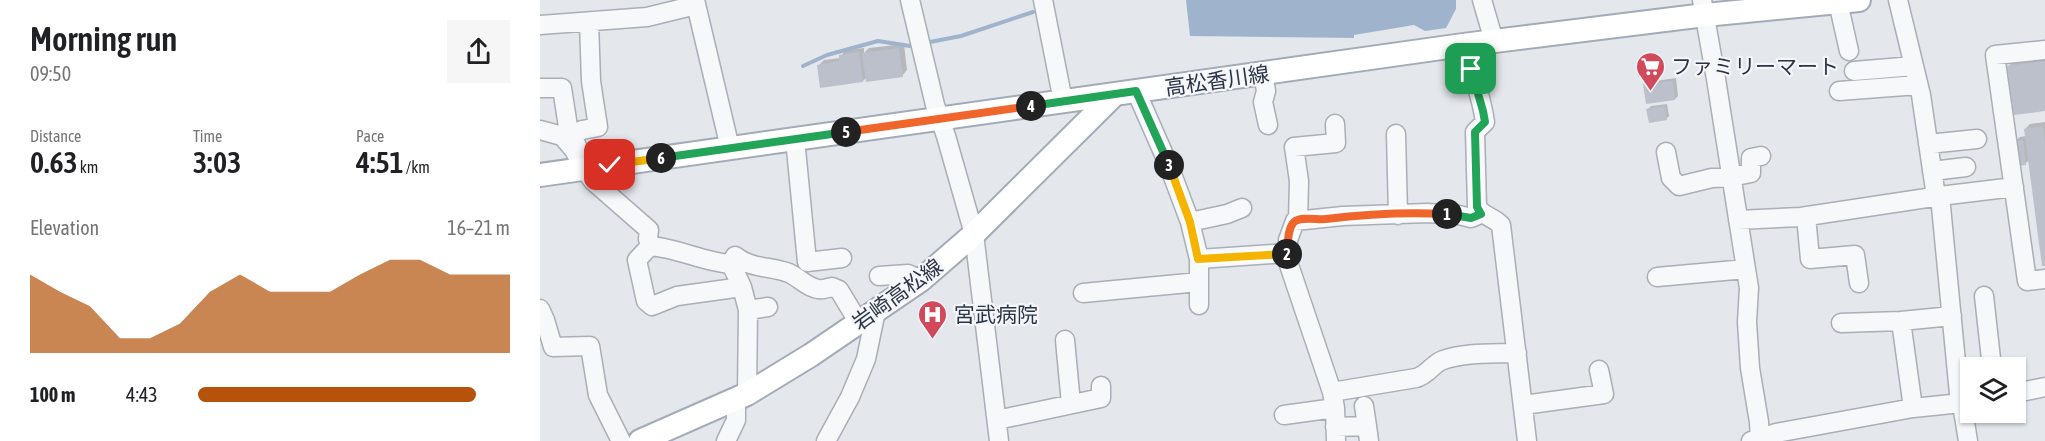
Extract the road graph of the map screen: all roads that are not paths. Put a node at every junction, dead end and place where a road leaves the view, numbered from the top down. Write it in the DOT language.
graph roads {
  1 [pos="910,0"];
  2 [pos="1043,0"];
  3 [pos="1482,0"];
  4 [pos="1898,0"];
  5 [pos="1849,1"];
  6 [pos="696,3"];
  7 [pos="1703,8"];
  8 [pos="589,22"];
  9 [pos="540,25"];
  10 [pos="1494,41"];
  11 [pos="1461,46"];
  12 [pos="2045,50"];
  13 [pos="1849,51"];
  14 [pos="1914,66"];
  15 [pos="1854,71"];
  16 [pos="1263,73"];
  17 [pos="1918,85"];
  18 [pos="540,88"];
  19 [pos="1839,91"];
  20 [pos="1126,93"];
  21 [pos="1063,101"];
  22 [pos="941,118"];
  23 [pos="1268,124"];
  24 [pos="540,130"];
  25 [pos="1396,134"];
  26 [pos="572,137"];
  27 [pos="795,139"];
  28 [pos="1977,139"];
  29 [pos="1336,142"];
  30 [pos="1928,144"];
  31 [pos="730,148"];
  32 [pos="1666,152"];
  33 [pos="1761,156"];
  34 [pos="1966,167"];
  35 [pos="582,169"];
  36 [pos="1932,171"];
  37 [pos="540,175"];
  38 [pos="1731,177"];
  39 [pos="2014,187"];
  40 [pos="1940,196"];
  41 [pos="1242,208"];
  42 [pos="1398,214"];
  43 [pos="1481,214"];
  44 [pos="1806,216"];
  45 [pos="1298,220"];
  46 [pos="1738,220"];
  47 [pos="1190,222"];
  48 [pos="975,234"];
  49 [pos="649,239"];
  50 [pos="1287,254"];
  51 [pos="842,258"];
  52 [pos="1198,259"];
  53 [pos="728,263"];
  54 [pos="1746,269"];
  55 [pos="879,276"];
  56 [pos="1657,277"];
  57 [pos="2045,279"];
  58 [pos="921,280"];
  59 [pos="1199,282"];
  60 [pos="1859,284"];
  61 [pos="742,286"];
  62 [pos="1083,293"];
  63 [pos="1984,296"];
  64 [pos="1199,305"];
  65 [pos="768,307"];
  66 [pos="540,309"];
  67 [pos="748,310"];
  68 [pos="1952,316"];
  69 [pos="868,317"];
  70 [pos="1901,321"];
  71 [pos="1841,323"];
  72 [pos="1065,340"];
  73 [pos="1518,353"];
  74 [pos="1991,357"];
  75 [pos="1599,370"];
  76 [pos="1960,370"];
  77 [pos="1101,386"];
  78 [pos="2045,387"];
  79 [pos="2026,391"];
  80 [pos="742,396"];
  81 [pos="1334,400"];
  82 [pos="1960,403"];
  83 [pos="1071,404"];
  84 [pos="1523,405"];
  85 [pos="1364,406"];
  86 [pos="1914,408"];
  87 [pos="1284,415"];
  88 [pos="997,420"];
  89 [pos="1965,423"];
  90 [pos="1368,433"];
  91 [pos="1335,434"];
  92 [pos="1757,440"];
  93 [pos="621,441"];
  94 [pos="640,441"];
  95 [pos="726,441"];
  96 [pos="826,441"];
  97 [pos="999,441"];
  98 [pos="1527,441"];
  99 [pos="1968,441"];
  1 -- 22 [label="street"];
  2 -- 21 [label="street"];
  3 -- 10 [label="street"];
  4 -- 14 [label="street"];
  5 -- 7 [label="main road, 高松香川線"];
  5 -- 13 [label="street"];
  6 -- 8 [label="street"];
  6 -- 31 [label="street"];
  7 -- 10 [label="main road, 高松香川線"];
  7 -- 38 [label="street"];
  8 -- 9 [label="street"];
  8 -- 26 [label="street"];
  10 -- 11 [label="main road, 高松香川線"];
  11 -- 16 [label="main road, 高松香川線"];
  11 -- 43 [label="street"];
  12 -- 39 [label="street"];
  14 -- 15 [label="street"];
  14 -- 17 [label="street"];
  16 -- 20 [label="main road, 高松香川線"];
  16 -- 23 [label="street"];
  17 -- 19 [label="street"];
  17 -- 30 [label="street"];
  18 -- 26 [label="street"];
  20 -- 21 [label="main road, 高松香川線"];
  20 -- 47 [label="street"];
  20 -- 48 [label="main road, 岩崎高松線"];
  21 -- 22 [label="main road, 高松香川線"];
  22 -- 27 [label="main road, 高松香川線"];
  22 -- 48 [label="street"];
  24 -- 35 [label="street"];
  25 -- 42 [label="street"];
  26 -- 35 [label="street"];
  27 -- 31 [label="main road, 高松香川線"];
  27 -- 51 [label="street"];
  28 -- 30 [label="street"];
  29 -- 45 [label="street"];
  30 -- 36 [label="street"];
  31 -- 35 [label="main road, 高松香川線"];
  32 -- 38 [label="street"];
  33 -- 38 [label="street"];
  34 -- 36 [label="street"];
  35 -- 37 [label="main road, 高松香川線"];
  35 -- 49 [label="street"];
  36 -- 40 [label="street"];
  38 -- 46 [label="street"];
  39 -- 40 [label="street"];
  39 -- 57 [label="street"];
  40 -- 44 [label="street"];
  40 -- 68 [label="street"];
  41 -- 47 [label="street"];
  42 -- 43 [label="street"];
  42 -- 45 [label="street"];
  43 -- 73 [label="street"];
  44 -- 46 [label="street"];
  44 -- 60 [label="street"];
  45 -- 50 [label="street"];
  46 -- 54 [label="street"];
  47 -- 52 [label="street"];
  48 -- 58 [label="main road, 岩崎高松線"];
  48 -- 88 [label="street"];
  49 -- 53 [label="street"];
  49 -- 61 [label="street"];
  50 -- 52 [label="street"];
  50 -- 81 [label="street"];
  52 -- 59 [label="street"];
  53 -- 61 [label="street"];
  53 -- 69 [label="street"];
  54 -- 56 [label="street"];
  54 -- 92 [label="street"];
  55 -- 58 [label="street"];
  58 -- 69 [label="main road, 岩崎高松線"];
  59 -- 62 [label="street"];
  59 -- 64 [label="street"];
  61 -- 67 [label="street"];
  63 -- 74 [label="street"];
  65 -- 67 [label="street"];
  66 -- 93 [label="street"];
  67 -- 80 [label="street"];
  68 -- 70 [label="street"];
  68 -- 76 [label="street"];
  69 -- 80 [label="main road, 岩崎高松線"];
  69 -- 96 [label="street"];
  70 -- 71 [label="street"];
  70 -- 86 [label="street"];
  72 -- 83 [label="street"];
  73 -- 81 [label="street"];
  73 -- 84 [label="street"];
  75 -- 84 [label="street"];
  77 -- 83 [label="street"];
  78 -- 79 [label="street"];
  80 -- 94 [label="main road, 岩崎高松線"];
  80 -- 95 [label="street"];
  81 -- 87 [label="street"];
  81 -- 91 [label="street"];
  82 -- 86 [label="street"];
  83 -- 88 [label="street"];
  84 -- 98 [label="street"];
  85 -- 90 [label="street"];
  86 -- 92 [label="street"];
  88 -- 97 [label="street"];
  89 -- 99 [label="street"];
  90 -- 91 [label="street"];
}
